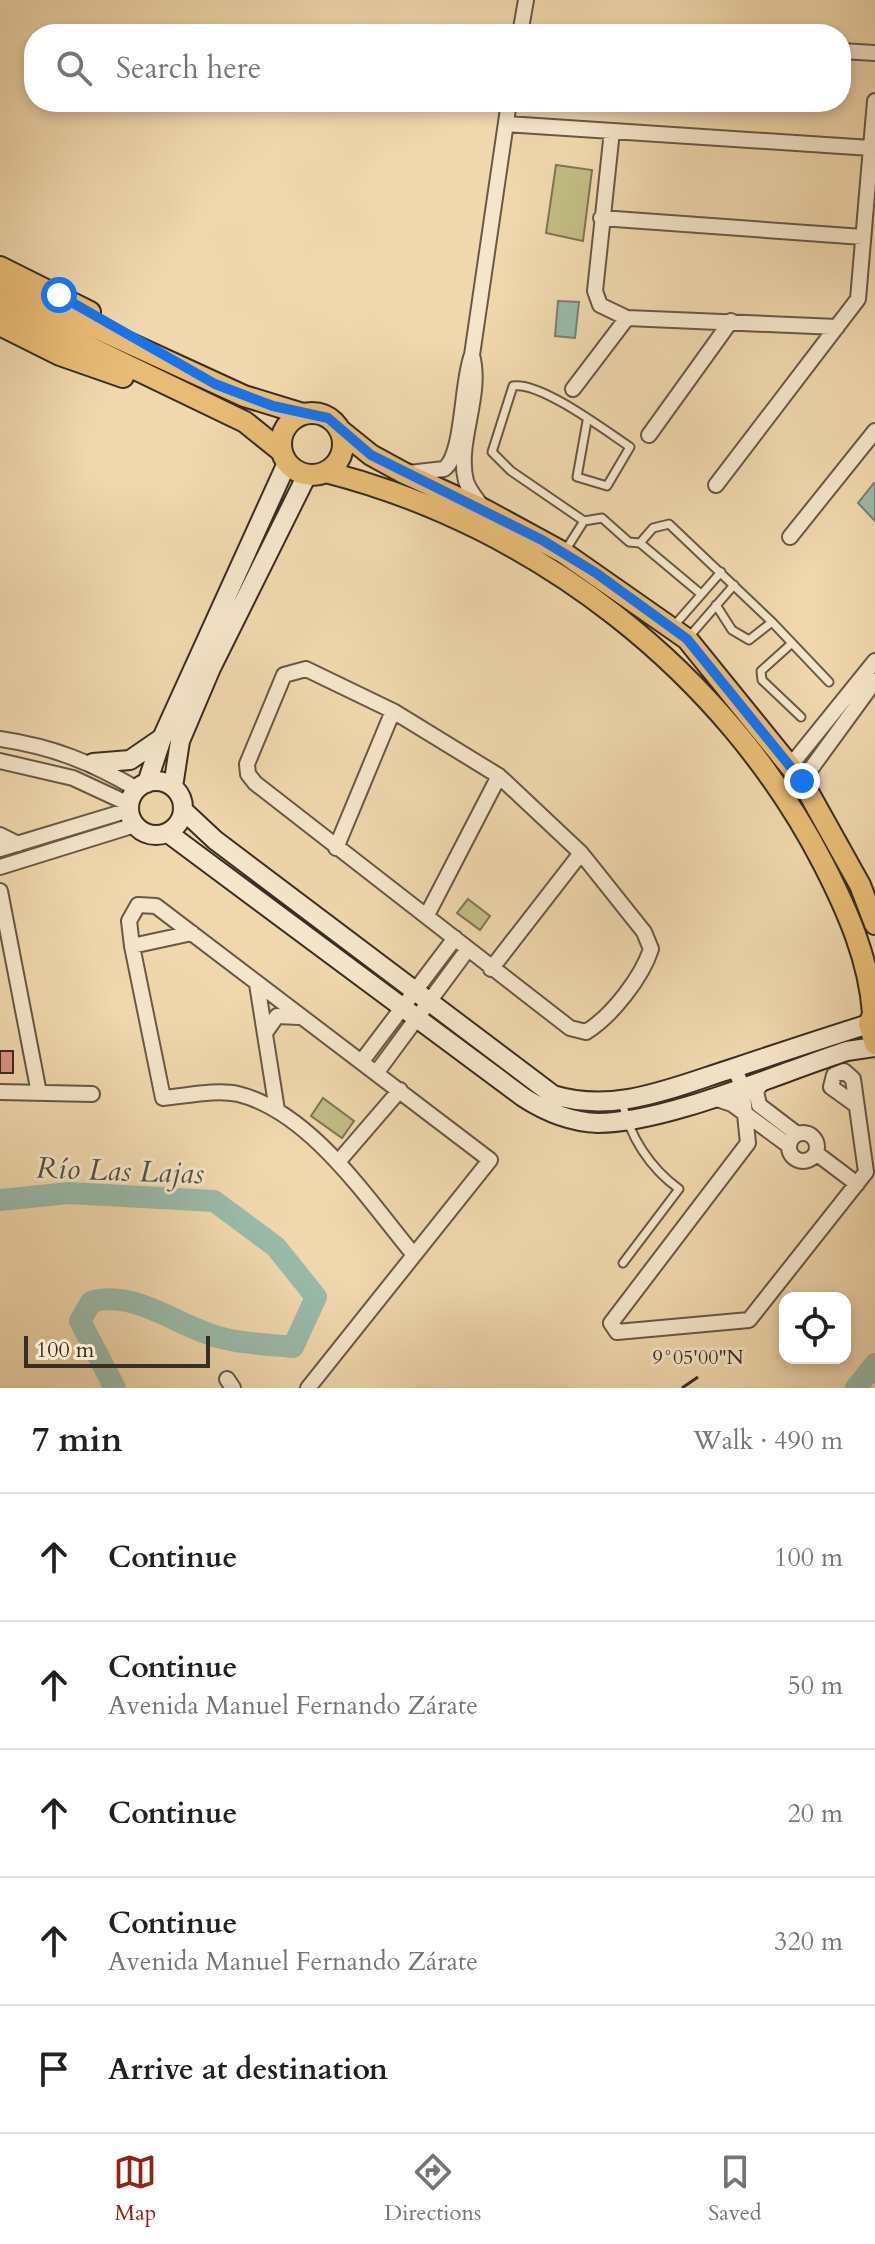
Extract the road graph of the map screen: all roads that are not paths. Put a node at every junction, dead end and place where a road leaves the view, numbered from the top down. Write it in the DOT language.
graph roads {
  1 [pos="526,0"];
  2 [pos="522,24"];
  3 [pos="851,52"];
  4 [pos="875,53"];
  5 [pos="875,101"];
  6 [pos="508,112"];
  7 [pos="506,124"];
  8 [pos="612,131"];
  9 [pos="871,148"];
  10 [pos="601,218"];
  11 [pos="863,237"];
  12 [pos="0,267"];
  13 [pos="0,284"];
  14 [pos="0,304"];
  15 [pos="627,318"];
  16 [pos="731,321"];
  17 [pos="0,325"];
  18 [pos="837,327"];
  19 [pos="215,384"];
  20 [pos="573,389"];
  21 [pos="206,405"];
  22 [pos="303,414"];
  23 [pos="587,421"];
  24 [pos="340,430"];
  25 [pos="875,431"];
  26 [pos="649,435"];
  27 [pos="284,457"];
  28 [pos="459,462"];
  29 [pos="316,473"];
  30 [pos="404,473"];
  31 [pos="716,485"];
  32 [pos="485,510"];
  33 [pos="584,521"];
  34 [pos="790,537"];
  35 [pos="640,543"];
  36 [pos="564,553"];
  37 [pos="721,572"];
  38 [pos="734,585"];
  39 [pos="701,594"];
  40 [pos="716,605"];
  41 [pos="772,622"];
  42 [pos="679,634"];
  43 [pos="791,644"];
  44 [pos="875,661"];
  45 [pos="875,681"];
  46 [pos="829,682"];
  47 [pos="393,711"];
  48 [pos="801,717"];
  49 [pos="162,738"];
  50 [pos="0,739"];
  51 [pos="0,761"];
  52 [pos="93,763"];
  53 [pos="797,773"];
  54 [pos="499,776"];
  55 [pos="173,787"];
  56 [pos="101,790"];
  57 [pos="135,802"];
  58 [pos="184,811"];
  59 [pos="92,822"];
  60 [pos="168,833"];
  61 [pos="0,835"];
  62 [pos="73,836"];
  63 [pos="18,844"];
  64 [pos="336,848"];
  65 [pos="0,849"];
  66 [pos="581,853"];
  67 [pos="0,866"];
  68 [pos="0,891"];
  69 [pos="427,915"];
  70 [pos="875,924"];
  71 [pos="192,933"];
  72 [pos="455,938"];
  73 [pos="132,946"];
  74 [pos="468,949"];
  75 [pos="491,969"];
  76 [pos="0,977"];
  77 [pos="17,977"];
  78 [pos="257,984"];
  79 [pos="422,997"];
  80 [pos="409,1014"];
  81 [pos="302,1017"];
  82 [pos="873,1028"];
  83 [pos="265,1033"];
  84 [pos="362,1061"];
  85 [pos="734,1067"];
  86 [pos="377,1072"];
  87 [pos="768,1076"];
  88 [pos="742,1086"];
  89 [pos="400,1090"];
  90 [pos="0,1092"];
  91 [pos="39,1093"];
  92 [pos="92,1094"];
  93 [pos="710,1097"];
  94 [pos="622,1101"];
  95 [pos="856,1105"];
  96 [pos="277,1110"];
  97 [pos="746,1114"];
  98 [pos="626,1121"];
  99 [pos="793,1140"];
  100 [pos="816,1153"];
  101 [pos="338,1162"];
  102 [pos="857,1184"];
  103 [pos="414,1255"];
  104 [pos="623,1263"];
  105 [pos="308,1388"];
  1 -- 2 [label="street"];
  3 -- 4 [label="street"];
  5 -- 9 [label="street"];
  6 -- 7 [label="street"];
  7 -- 8 [label="street"];
  7 -- 28 [label="street"];
  8 -- 9 [label="street"];
  8 -- 10 [label="street"];
  9 -- 11 [label="street"];
  10 -- 11 [label="street"];
  10 -- 15 [label="street"];
  11 -- 18 [label="street"];
  12 -- 19 [label="main road"];
  13 -- 19 [label="main road"];
  14 -- 21 [label="main road"];
  15 -- 16 [label="street"];
  15 -- 20 [label="street"];
  16 -- 18 [label="street"];
  16 -- 26 [label="street"];
  17 -- 21 [label="main road"];
  18 -- 31 [label="street"];
  19 -- 22 [label="main road"];
  21 -- 27 [label="main road"];
  22 -- 24 [label="main road"];
  22 -- 27 [label="main road"];
  23 -- 23 [label="lane"];
  23 -- 33 [label="lane"];
  24 -- 29 [label="main road"];
  24 -- 30 [label="main road"];
  25 -- 34 [label="street"];
  27 -- 29 [label="main road"];
  27 -- 49 [label="street"];
  28 -- 30 [label="street"];
  28 -- 32 [label="street"];
  29 -- 55 [label="street"];
  29 -- 82 [label="main road"];
  30 -- 32 [label="main road"];
  32 -- 36 [label="main road"];
  33 -- 35 [label="lane"];
  33 -- 36 [label="lane"];
  35 -- 37 [label="lane"];
  35 -- 39 [label="lane"];
  36 -- 42 [label="main road"];
  37 -- 38 [label="lane"];
  37 -- 39 [label="lane"];
  38 -- 40 [label="lane"];
  38 -- 41 [label="lane"];
  39 -- 42 [label="lane"];
  40 -- 41 [label="lane"];
  40 -- 42 [label="lane"];
  41 -- 43 [label="lane"];
  42 -- 53 [label="main road"];
  43 -- 46 [label="lane"];
  43 -- 48 [label="lane"];
  44 -- 53 [label="street"];
  45 -- 53 [label="street"];
  47 -- 54 [label="street"];
  47 -- 64 [label="street"];
  47 -- 64 [label="street"];
  49 -- 52 [label="street"];
  49 -- 57 [label="street"];
  50 -- 52 [label="street"];
  51 -- 56 [label="street"];
  52 -- 57 [label="street"];
  53 -- 70 [label="main road"];
  54 -- 66 [label="street"];
  54 -- 69 [label="street"];
  55 -- 57 [label="street"];
  55 -- 58 [label="street"];
  56 -- 57 [label="street"];
  56 -- 59 [label="street"];
  57 -- 59 [label="street"];
  57 -- 60 [label="street"];
  57 -- 62 [label="street"];
  58 -- 60 [label="street"];
  58 -- 79 [label="street"];
  59 -- 62 [label="street"];
  60 -- 80 [label="street"];
  61 -- 63 [label="street"];
  62 -- 63 [label="street"];
  62 -- 67 [label="street"];
  63 -- 65 [label="street"];
  64 -- 69 [label="street"];
  66 -- 75 [label="street"];
  66 -- 75 [label="street"];
  68 -- 77 [label="street"];
  69 -- 72 [label="street"];
  71 -- 73 [label="street"];
  71 -- 73 [label="street"];
  71 -- 78 [label="street"];
  72 -- 74 [label="street"];
  72 -- 79 [label="street"];
  73 -- 96 [label="street"];
  74 -- 75 [label="street"];
  74 -- 79 [label="street"];
  76 -- 77 [label="street"];
  77 -- 91 [label="street"];
  78 -- 81 [label="street"];
  78 -- 83 [label="street"];
  79 -- 80 [label="street"];
  79 -- 94 [label="street"];
  80 -- 84 [label="street"];
  80 -- 86 [label="street"];
  80 -- 98 [label="street"];
  81 -- 83 [label="street"];
  81 -- 84 [label="street"];
  82 -- 85 [label="street"];
  82 -- 87 [label="street"];
  83 -- 96 [label="street"];
  84 -- 86 [label="street"];
  85 -- 88 [label="street"];
  85 -- 94 [label="street"];
  86 -- 89 [label="street"];
  87 -- 88 [label="street"];
  87 -- 99 [label="street"];
  88 -- 93 [label="street"];
  88 -- 97 [label="street"];
  89 -- 101 [label="street"];
  89 -- 103 [label="street"];
  90 -- 91 [label="street"];
  91 -- 92 [label="street"];
  93 -- 97 [label="street"];
  93 -- 98 [label="street"];
  94 -- 98 [label="lane"];
  95 -- 102 [label="street"];
  96 -- 101 [label="street"];
  97 -- 99 [label="street"];
  97 -- 102 [label="street"];
  98 -- 104 [label="lane"];
  99 -- 100 [label="street"];
  99 -- 100 [label="street"];
  100 -- 102 [label="street"];
  101 -- 103 [label="street"];
  103 -- 105 [label="street"];
}
